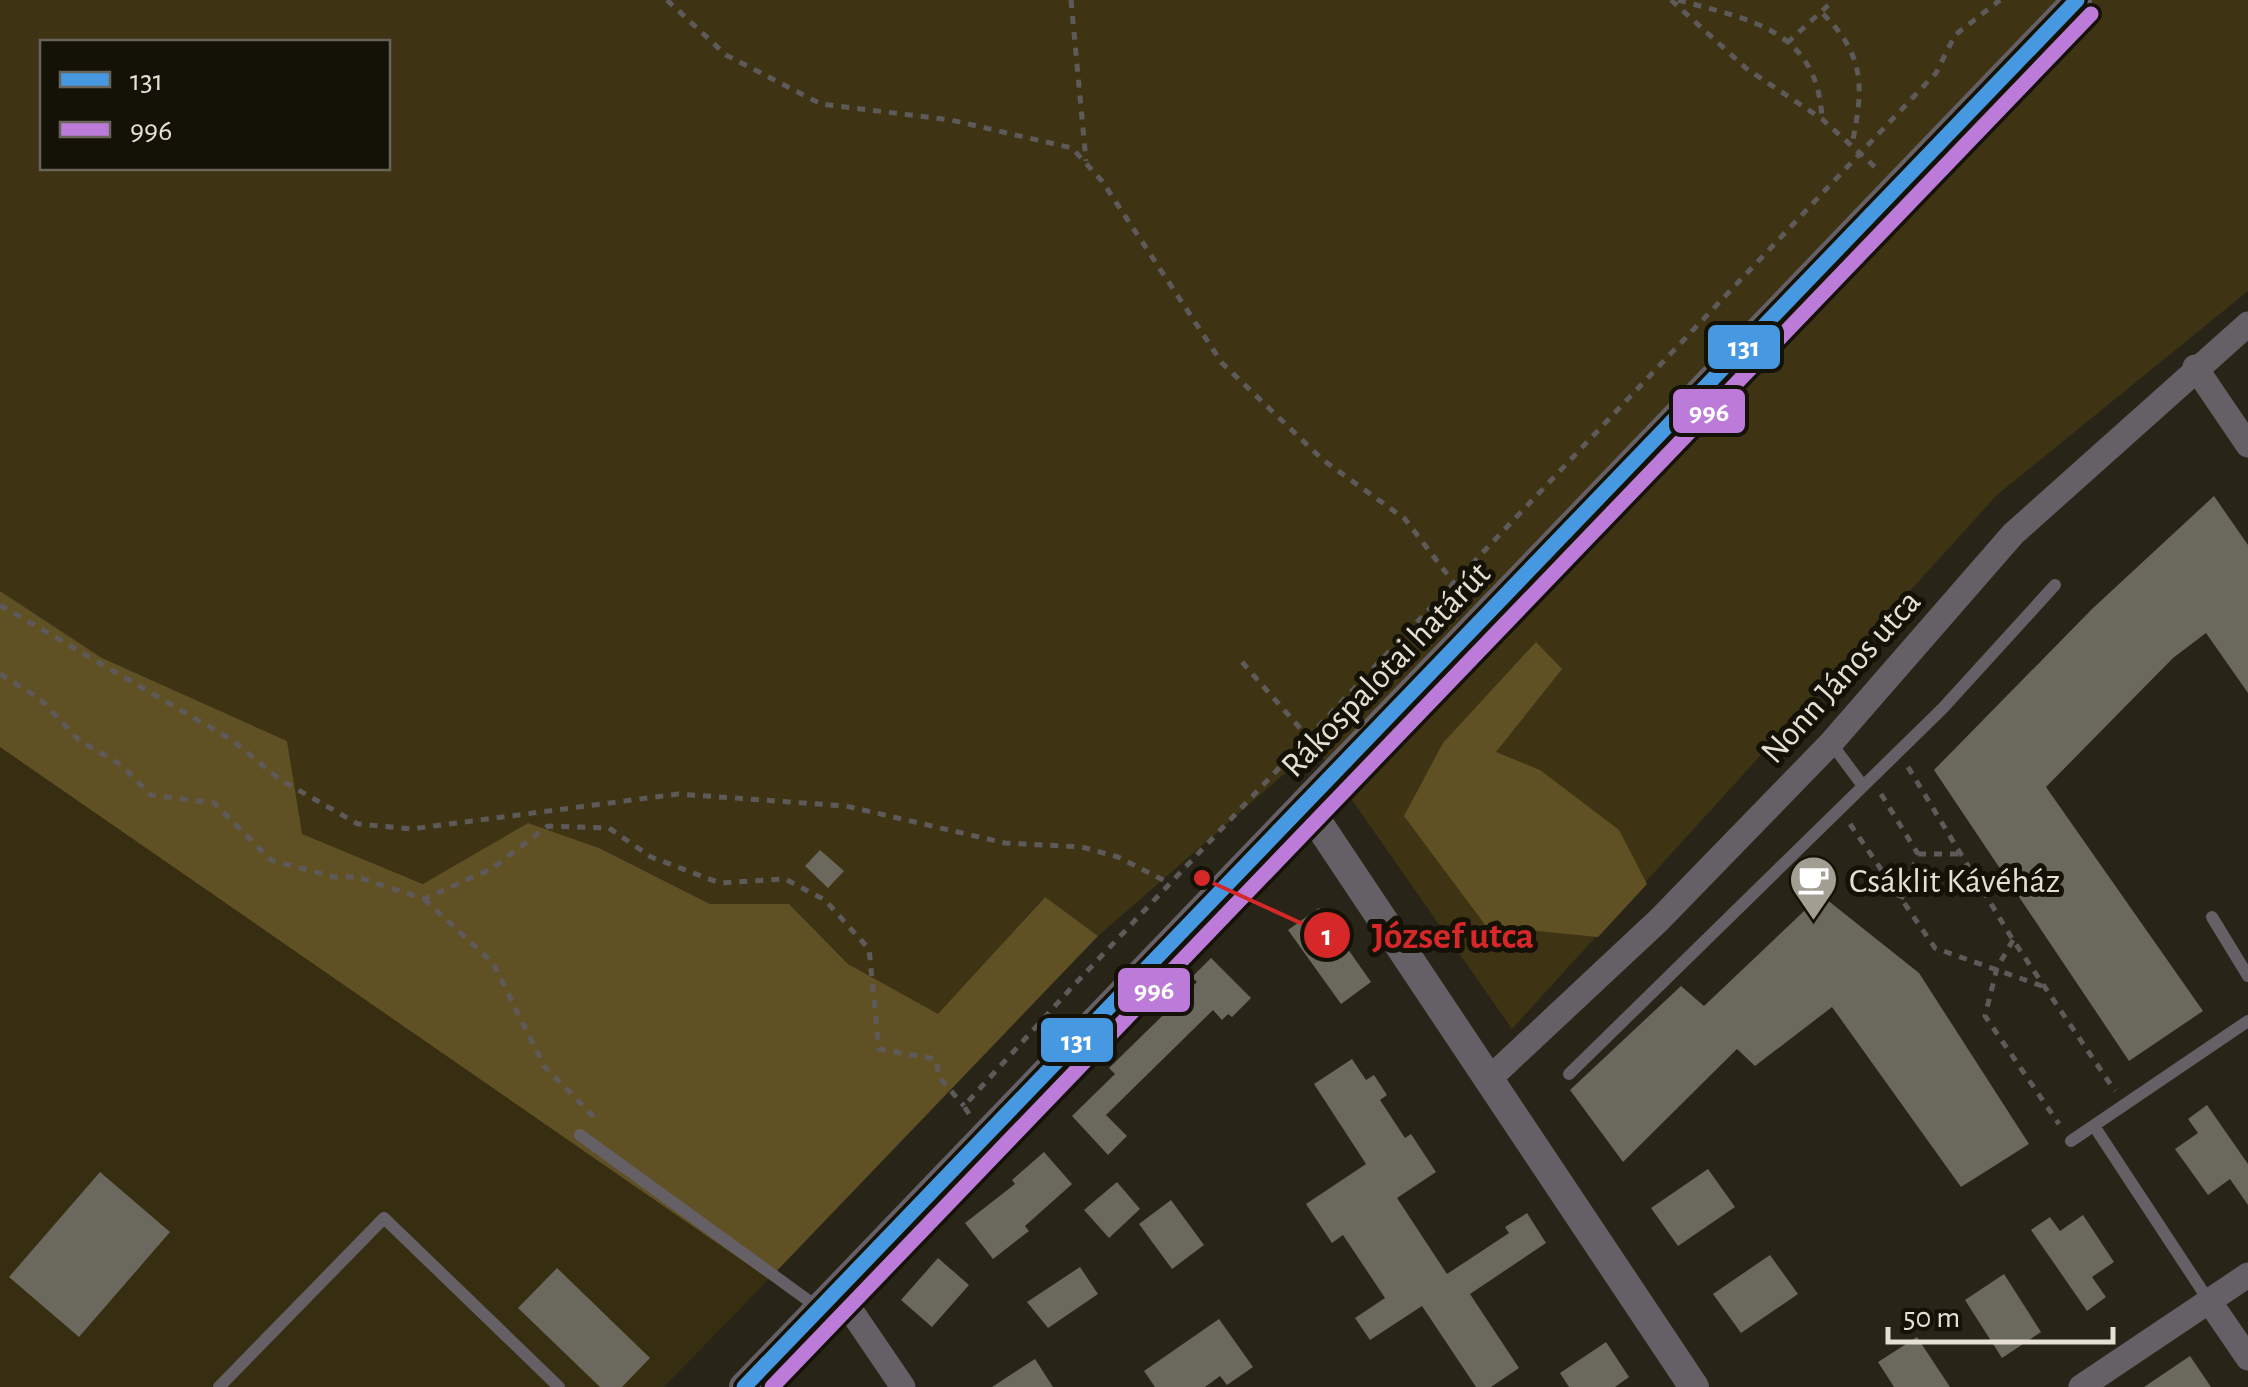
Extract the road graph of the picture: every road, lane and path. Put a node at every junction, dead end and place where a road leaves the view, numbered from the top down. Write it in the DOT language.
graph roads {
  1 [pos="667,0"];
  2 [pos="1071,0"];
  3 [pos="1674,0"];
  4 [pos="1834,0"];
  5 [pos="2000,0"];
  6 [pos="2077,0"];
  7 [pos="1822,14"];
  8 [pos="1787,43"];
  9 [pos="1822,119"];
  10 [pos="1852,144"];
  11 [pos="1861,150"];
  12 [pos="1086,164"];
  13 [pos="1896,192"];
  14 [pos="2248,324"];
  15 [pos="2195,367"];
  16 [pos="2248,446"];
  17 [pos="1452,582"];
  18 [pos="2055,585"];
  19 [pos="0,606"];
  20 [pos="1484,620"];
  21 [pos="1242,662"];
  22 [pos="0,674"];
  23 [pos="1306,735"];
  24 [pos="1831,743"];
  25 [pos="1898,752"];
  26 [pos="1867,782"];
  27 [pos="1306,805"];
  28 [pos="1840,809"];
  29 [pos="1918,854"];
  30 [pos="1960,854"];
  31 [pos="1169,883"];
  32 [pos="424,899"];
  33 [pos="1901,899"];
  34 [pos="2212,917"];
  35 [pos="2013,940"];
  36 [pos="1998,968"];
  37 [pos="2248,976"];
  38 [pos="2045,987"];
  39 [pos="2248,1021"];
  40 [pos="1569,1074"];
  41 [pos="1488,1080"];
  42 [pos="2124,1105"];
  43 [pos="964,1106"];
  44 [pos="2094,1126"];
  45 [pos="580,1135"];
  46 [pos="983,1139"];
  47 [pos="2071,1142"];
  48 [pos="610,1156"];
  49 [pos="2248,1275"];
  50 [pos="828,1300"];
  51 [pos="2209,1301"];
  52 [pos="2248,1358"];
  53 [pos="220,1387"];
  54 [pos="558,1387"];
  55 [pos="744,1387"];
  56 [pos="902,1387"];
  57 [pos="1694,1387"];
  58 [pos="2081,1387"];
  1 -- 12 [label="path"];
  2 -- 12 [label="path"];
  3 -- 8 [label="path"];
  3 -- 9 [label="path"];
  4 -- 7 [label="path"];
  5 -- 11 [label="path"];
  6 -- 13 [label="street, Rákospalotai határút"];
  7 -- 8 [label="path"];
  7 -- 10 [label="path"];
  8 -- 9 [label="path"];
  9 -- 10 [label="path"];
  10 -- 11 [label="path"];
  11 -- 13 [label="path"];
  11 -- 17 [label="path"];
  12 -- 17 [label="path"];
  13 -- 20 [label="street, Rákospalotai határút"];
  14 -- 15 [label="street, Nonn János utca"];
  15 -- 16 [label="street"];
  15 -- 24 [label="street, Nonn János utca"];
  17 -- 20 [label="path"];
  17 -- 23 [label="path"];
  18 -- 25 [label="lane"];
  19 -- 31 [label="path"];
  20 -- 27 [label="street, Rákospalotai határút"];
  21 -- 23 [label="path"];
  22 -- 32 [label="path"];
  23 -- 31 [label="path"];
  24 -- 26 [label="lane"];
  24 -- 41 [label="street, Nonn János utca"];
  25 -- 26 [label="lane"];
  25 -- 30 [label="path"];
  26 -- 28 [label="lane"];
  26 -- 29 [label="path"];
  27 -- 41 [label="street"];
  27 -- 46 [label="street, Rákospalotai határút"];
  28 -- 33 [label="path"];
  28 -- 40 [label="lane"];
  29 -- 30 [label="path"];
  29 -- 33 [label="path"];
  30 -- 35 [label="path"];
  31 -- 43 [label="path"];
  32 -- 43 [label="path"];
  32 -- 48 [label="path"];
  33 -- 36 [label="path"];
  34 -- 37 [label="lane"];
  35 -- 36 [label="path"];
  35 -- 38 [label="path"];
  36 -- 38 [label="path"];
  36 -- 47 [label="path"];
  38 -- 42 [label="path"];
  39 -- 42 [label="lane"];
  41 -- 57 [label="street"];
  42 -- 44 [label="lane"];
  43 -- 46 [label="path"];
  44 -- 47 [label="lane"];
  44 -- 51 [label="lane"];
  45 -- 48 [label="lane"];
  46 -- 50 [label="street, Rákospalotai határút"];
  48 -- 50 [label="lane"];
  49 -- 51 [label="street"];
  50 -- 55 [label="street, Rákospalotai határút"];
  50 -- 56 [label="street"];
  51 -- 52 [label="street"];
  51 -- 58 [label="street"];
  53 -- 54 [label="lane"];
}
